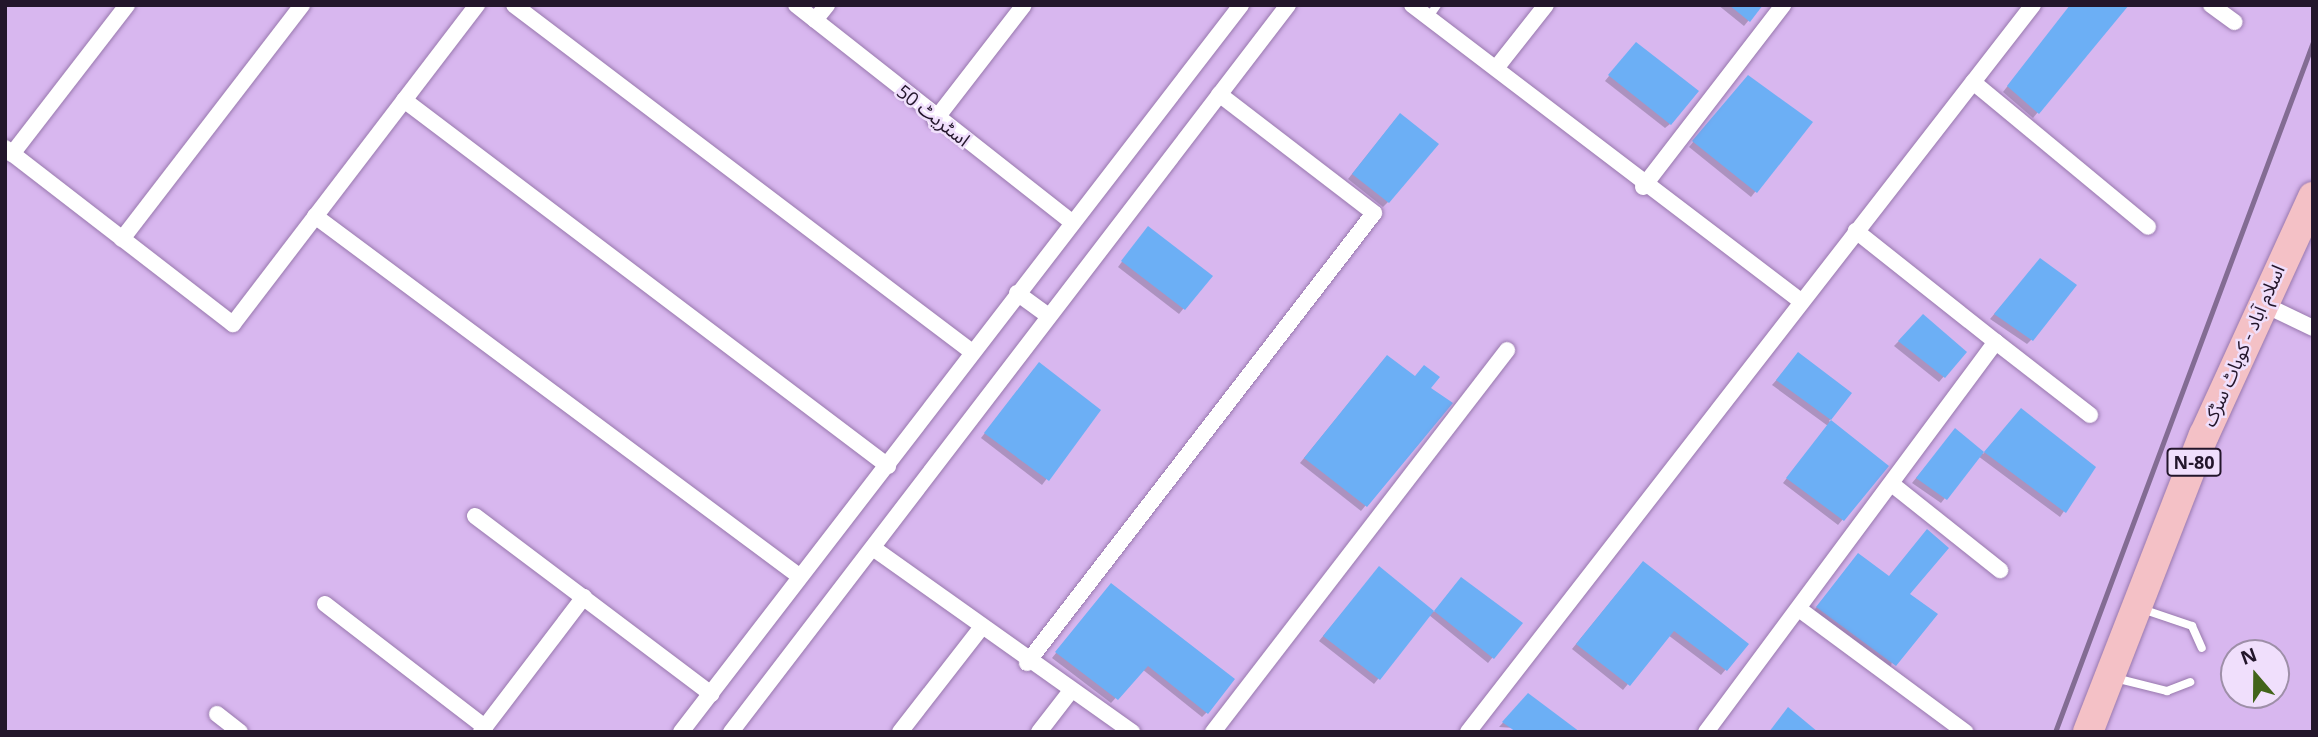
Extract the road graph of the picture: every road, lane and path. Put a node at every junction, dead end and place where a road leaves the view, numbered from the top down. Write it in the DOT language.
graph roads {
  1 [pos="127,5"];
  2 [pos="302,5"];
  3 [pos="477,5"];
  4 [pos="514,5"];
  5 [pos="796,5"];
  6 [pos="827,5"];
  7 [pos="1024,5"];
  8 [pos="1241,5"];
  9 [pos="1288,5"];
  10 [pos="1412,5"];
  11 [pos="1546,5"];
  12 [pos="1783,5"];
  13 [pos="2033,5"];
  14 [pos="2210,5"];
  15 [pos="1432,11"];
  16 [pos="815,20"];
  17 [pos="2234,22"];
  18 [pos="1497,67"];
  19 [pos="1973,82"];
  20 [pos="1219,94"];
  21 [pos="404,100"];
  22 [pos="935,120"];
  23 [pos="9,151"];
  24 [pos="1643,187"];
  25 [pos="2313,197"];
  26 [pos="315,216"];
  27 [pos="1073,223"];
  28 [pos="2148,227"];
  29 [pos="1856,231"];
  30 [pos="122,239"];
  31 [pos="1017,293"];
  32 [pos="1800,301"];
  33 [pos="2263,304"];
  34 [pos="1049,316"];
  35 [pos="2313,328"];
  36 [pos="1996,342"];
  37 [pos="1507,350"];
  38 [pos="972,352"];
  39 [pos="2090,415"];
  40 [pos="888,466"];
  41 [pos="1893,485"];
  42 [pos="475,516"];
  43 [pos="873,548"];
  44 [pos="2000,570"];
  45 [pos="799,576"];
  46 [pos="584,597"];
  47 [pos="325,604"];
  48 [pos="2135,607"];
  49 [pos="1800,609"];
  50 [pos="981,628"];
  51 [pos="2202,648"];
  52 [pos="1027,663"];
  53 [pos="2108,677"];
  54 [pos="2190,682"];
  55 [pos="1070,692"];
  56 [pos="711,694"];
  57 [pos="218,713"];
  58 [pos="483,729"];
  59 [pos="240,732"];
  60 [pos="681,732"];
  61 [pos="731,732"];
  62 [pos="900,732"];
  63 [pos="1039,732"];
  64 [pos="1132,732"];
  65 [pos="1213,732"];
  66 [pos="1468,732"];
  67 [pos="1706,732"];
  68 [pos="1965,732"];
  69 [pos="2088,732"];
  1 -- 23 [label="street"];
  2 -- 30 [label="street"];
  3 -- 21 [label="street"];
  4 -- 38 [label="street"];
  5 -- 16 [label="street, اسٹریٹ 50"];
  6 -- 16 [label="street"];
  7 -- 22 [label="street"];
  8 -- 27 [label="street"];
  9 -- 20 [label="street"];
  10 -- 15 [label="street"];
  11 -- 18 [label="street"];
  12 -- 24 [label="street"];
  13 -- 19 [label="street"];
  14 -- 17 [label="street"];
  15 -- 18 [label="street"];
  16 -- 22 [label="street, اسٹریٹ 50"];
  18 -- 24 [label="street"];
  19 -- 28 [label="street"];
  19 -- 29 [label="street"];
  20 -- 34 [label="street"];
  20 -- 52 [label="street"];
  21 -- 26 [label="street"];
  21 -- 40 [label="street"];
  22 -- 27 [label="street, اسٹریٹ 50"];
  23 -- 30 [label="street"];
  24 -- 32 [label="street"];
  25 -- 33 [label="highway, اسلام آباد - کوہاٹ سڑک / N-80"];
  26 -- 30 [label="street"];
  26 -- 45 [label="street"];
  27 -- 31 [label="street"];
  29 -- 32 [label="street"];
  29 -- 36 [label="street"];
  31 -- 34 [label="street"];
  31 -- 38 [label="street"];
  32 -- 66 [label="street"];
  33 -- 35 [label="street"];
  33 -- 48 [label="highway, اسلام آباد - کوہاٹ سڑک / N-80"];
  34 -- 43 [label="street"];
  36 -- 39 [label="street"];
  36 -- 41 [label="street"];
  37 -- 65 [label="street"];
  38 -- 40 [label="street"];
  40 -- 45 [label="street"];
  41 -- 44 [label="street"];
  41 -- 49 [label="street"];
  42 -- 46 [label="street"];
  43 -- 50 [label="street"];
  43 -- 61 [label="street"];
  45 -- 56 [label="street"];
  46 -- 56 [label="street"];
  46 -- 58 [label="street"];
  47 -- 58 [label="street"];
  48 -- 51 [label="lane"];
  48 -- 53 [label="highway, اسلام آباد - کوہاٹ سڑک / N-80"];
  49 -- 67 [label="street"];
  49 -- 68 [label="street"];
  50 -- 52 [label="street"];
  50 -- 62 [label="street"];
  52 -- 55 [label="street"];
  53 -- 54 [label="lane"];
  53 -- 69 [label="highway, اسلام آباد - کوہاٹ سڑک / N-80"];
  55 -- 63 [label="street"];
  55 -- 64 [label="street"];
  56 -- 60 [label="street"];
  57 -- 59 [label="street"];
}
